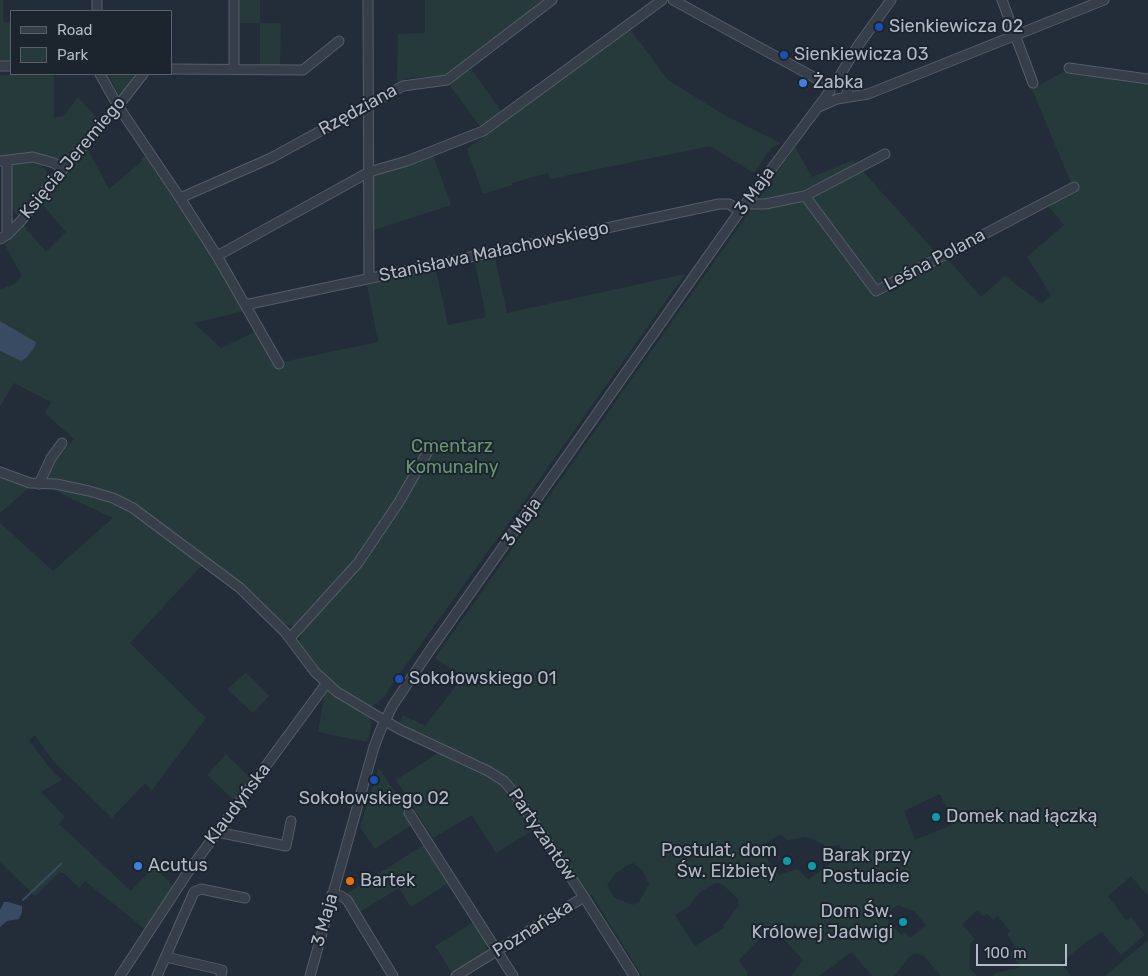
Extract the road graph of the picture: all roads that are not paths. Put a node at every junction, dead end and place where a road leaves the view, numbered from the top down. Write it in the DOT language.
graph roads {
  1 [pos="234,0"];
  2 [pos="368,0"];
  3 [pos="552,0"];
  4 [pos="662,0"];
  5 [pos="673,0"];
  6 [pos="891,0"];
  7 [pos="1002,0"];
  8 [pos="1104,0"];
  9 [pos="1015,34"];
  10 [pos="339,41"];
  11 [pos="851,57"];
  12 [pos="1069,68"];
  13 [pos="172,69"];
  14 [pos="234,69"];
  15 [pos="101,75"];
  16 [pos="142,75"];
  17 [pos="1148,79"];
  18 [pos="1033,83"];
  19 [pos="832,87"];
  20 [pos="844,93"];
  21 [pos="367,105"];
  22 [pos="118,106"];
  23 [pos="817,108"];
  24 [pos="885,154"];
  25 [pos="4,161"];
  26 [pos="63,169"];
  27 [pos="369,172"];
  28 [pos="1074,187"];
  29 [pos="804,196"];
  30 [pos="180,198"];
  31 [pos="751,204"];
  32 [pos="740,211"];
  33 [pos="4,237"];
  34 [pos="217,256"];
  35 [pos="369,278"];
  36 [pos="245,305"];
  37 [pos="279,364"];
  38 [pos="62,444"];
  39 [pos="431,446"];
  40 [pos="0,472"];
  41 [pos="39,484"];
  42 [pos="290,638"];
  43 [pos="326,684"];
  44 [pos="385,720"];
  45 [pos="409,813"];
  46 [pos="291,820"];
  47 [pos="217,832"];
  48 [pos="332,894"];
  49 [pos="584,897"];
  50 [pos="245,898"];
  51 [pos="498,951"];
  52 [pos="166,957"];
  53 [pos="120,976"];
  54 [pos="157,976"];
  55 [pos="221,976"];
  56 [pos="310,976"];
  57 [pos="393,976"];
  58 [pos="456,976"];
  59 [pos="514,976"];
  60 [pos="634,976"];
  1 -- 14 [label="street"];
  2 -- 21 [label="street"];
  3 -- 21 [label="street, Rzędziana"];
  4 -- 27 [label="street"];
  5 -- 19 [label="street"];
  6 -- 11 [label="street, 3 Maja"];
  7 -- 9 [label="street"];
  8 -- 9 [label="street"];
  9 -- 18 [label="street"];
  9 -- 20 [label="street"];
  10 -- 14 [label="street"];
  11 -- 19 [label="street, 3 Maja"];
  11 -- 20 [label="street, 3 Maja"];
  12 -- 17 [label="street"];
  13 -- 14 [label="street"];
  15 -- 22 [label="street"];
  16 -- 22 [label="street, Księcia Jeremiego"];
  19 -- 20 [label="street"];
  19 -- 20 [label="street"];
  19 -- 23 [label="street, 3 Maja"];
  20 -- 23 [label="street"];
  21 -- 27 [label="street"];
  21 -- 30 [label="street, Rzędziana"];
  22 -- 26 [label="street, Księcia Jeremiego"];
  22 -- 30 [label="street"];
  23 -- 32 [label="street, 3 Maja"];
  24 -- 29 [label="street"];
  25 -- 26 [label="street"];
  25 -- 33 [label="street"];
  26 -- 33 [label="street, Księcia Jeremiego"];
  27 -- 34 [label="street"];
  27 -- 35 [label="street"];
  28 -- 29 [label="street, Leśna Polana"];
  29 -- 31 [label="street"];
  30 -- 34 [label="street"];
  32 -- 35 [label="street, Stanisława Małachowskiego"];
  32 -- 44 [label="street, 3 Maja"];
  34 -- 36 [label="street"];
  35 -- 36 [label="street, Stanisława Małachowskiego"];
  36 -- 37 [label="street"];
  38 -- 41 [label="street"];
  39 -- 42 [label="street"];
  40 -- 41 [label="street, Partyzantów"];
  41 -- 42 [label="street, Partyzantów"];
  42 -- 43 [label="street, Partyzantów"];
  43 -- 44 [label="street, Partyzantów"];
  43 -- 47 [label="street, Klaudyńska"];
  44 -- 48 [label="street, 3 Maja"];
  44 -- 49 [label="street, Partyzantów"];
  45 -- 51 [label="street"];
  46 -- 47 [label="street"];
  47 -- 53 [label="street, Klaudyńska"];
  48 -- 56 [label="street, 3 Maja"];
  48 -- 57 [label="street"];
  49 -- 51 [label="street, Poznańska"];
  49 -- 60 [label="street, Partyzantów"];
  50 -- 52 [label="street"];
  51 -- 58 [label="street, Poznańska"];
  51 -- 59 [label="street"];
  52 -- 54 [label="street"];
  52 -- 55 [label="street"];
}
